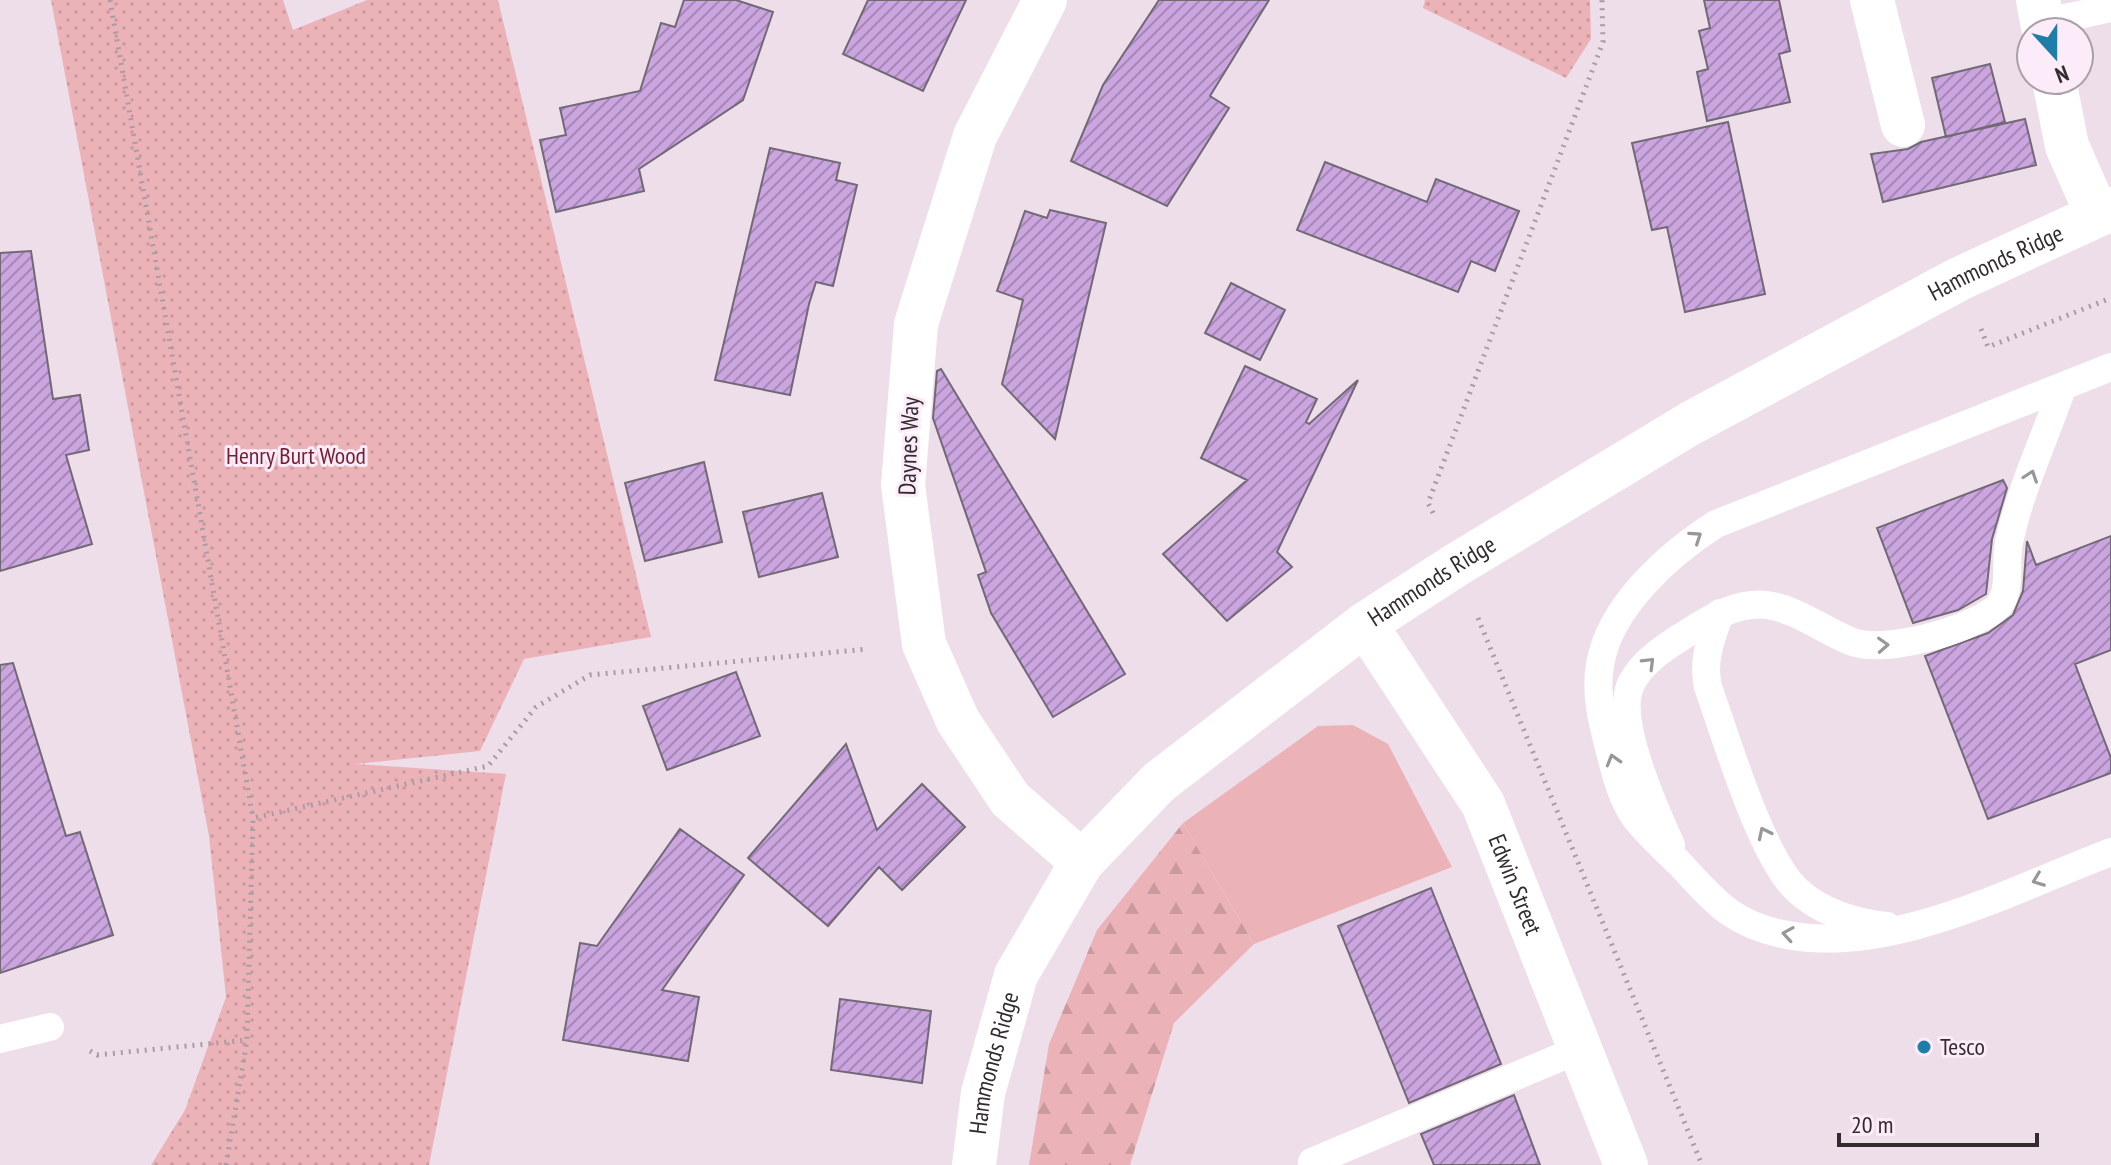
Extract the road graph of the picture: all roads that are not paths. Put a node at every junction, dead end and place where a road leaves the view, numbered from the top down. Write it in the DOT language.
graph roads {
  1 [pos="1045,0"];
  2 [pos="1872,0"];
  3 [pos="2111,8"];
  4 [pos="2055,16"];
  5 [pos="2057,96"];
  6 [pos="1903,125"];
  7 [pos="2104,212"];
  8 [pos="2105,373"];
  9 [pos="2062,388"];
  10 [pos="1720,613"];
  11 [pos="1365,624"];
  12 [pos="2111,852"];
  13 [pos="1082,862"];
  14 [pos="1680,864"];
  15 [pos="1912,928"];
  16 [pos="50,1027"];
  17 [pos="0,1039"];
  18 [pos="1580,1049"];
  19 [pos="1312,1162"];
  20 [pos="974,1165"];
  21 [pos="1626,1165"];
  1 -- 13 [label="street, Daynes Way"];
  2 -- 6 [label="street"];
  3 -- 4 [label="lane"];
  5 -- 7 [label="street"];
  7 -- 11 [label="street, Hammonds Ridge"];
  8 -- 9 [label="lane"];
  10 -- 9 [label="lane, one-way"];
  14 -- 9 [label="lane, one-way"];
  14 -- 10 [label="lane, one-way"];
  15 -- 10 [label="lane, one-way"];
  11 -- 13 [label="street, Hammonds Ridge"];
  11 -- 18 [label="street, Edwin Street"];
  12 -- 15 [label="lane, one-way"];
  13 -- 20 [label="street, Hammonds Ridge"];
  15 -- 14 [label="lane, one-way"];
  16 -- 17 [label="lane"];
  18 -- 19 [label="lane"];
  18 -- 21 [label="street, Edwin Street"];
}
